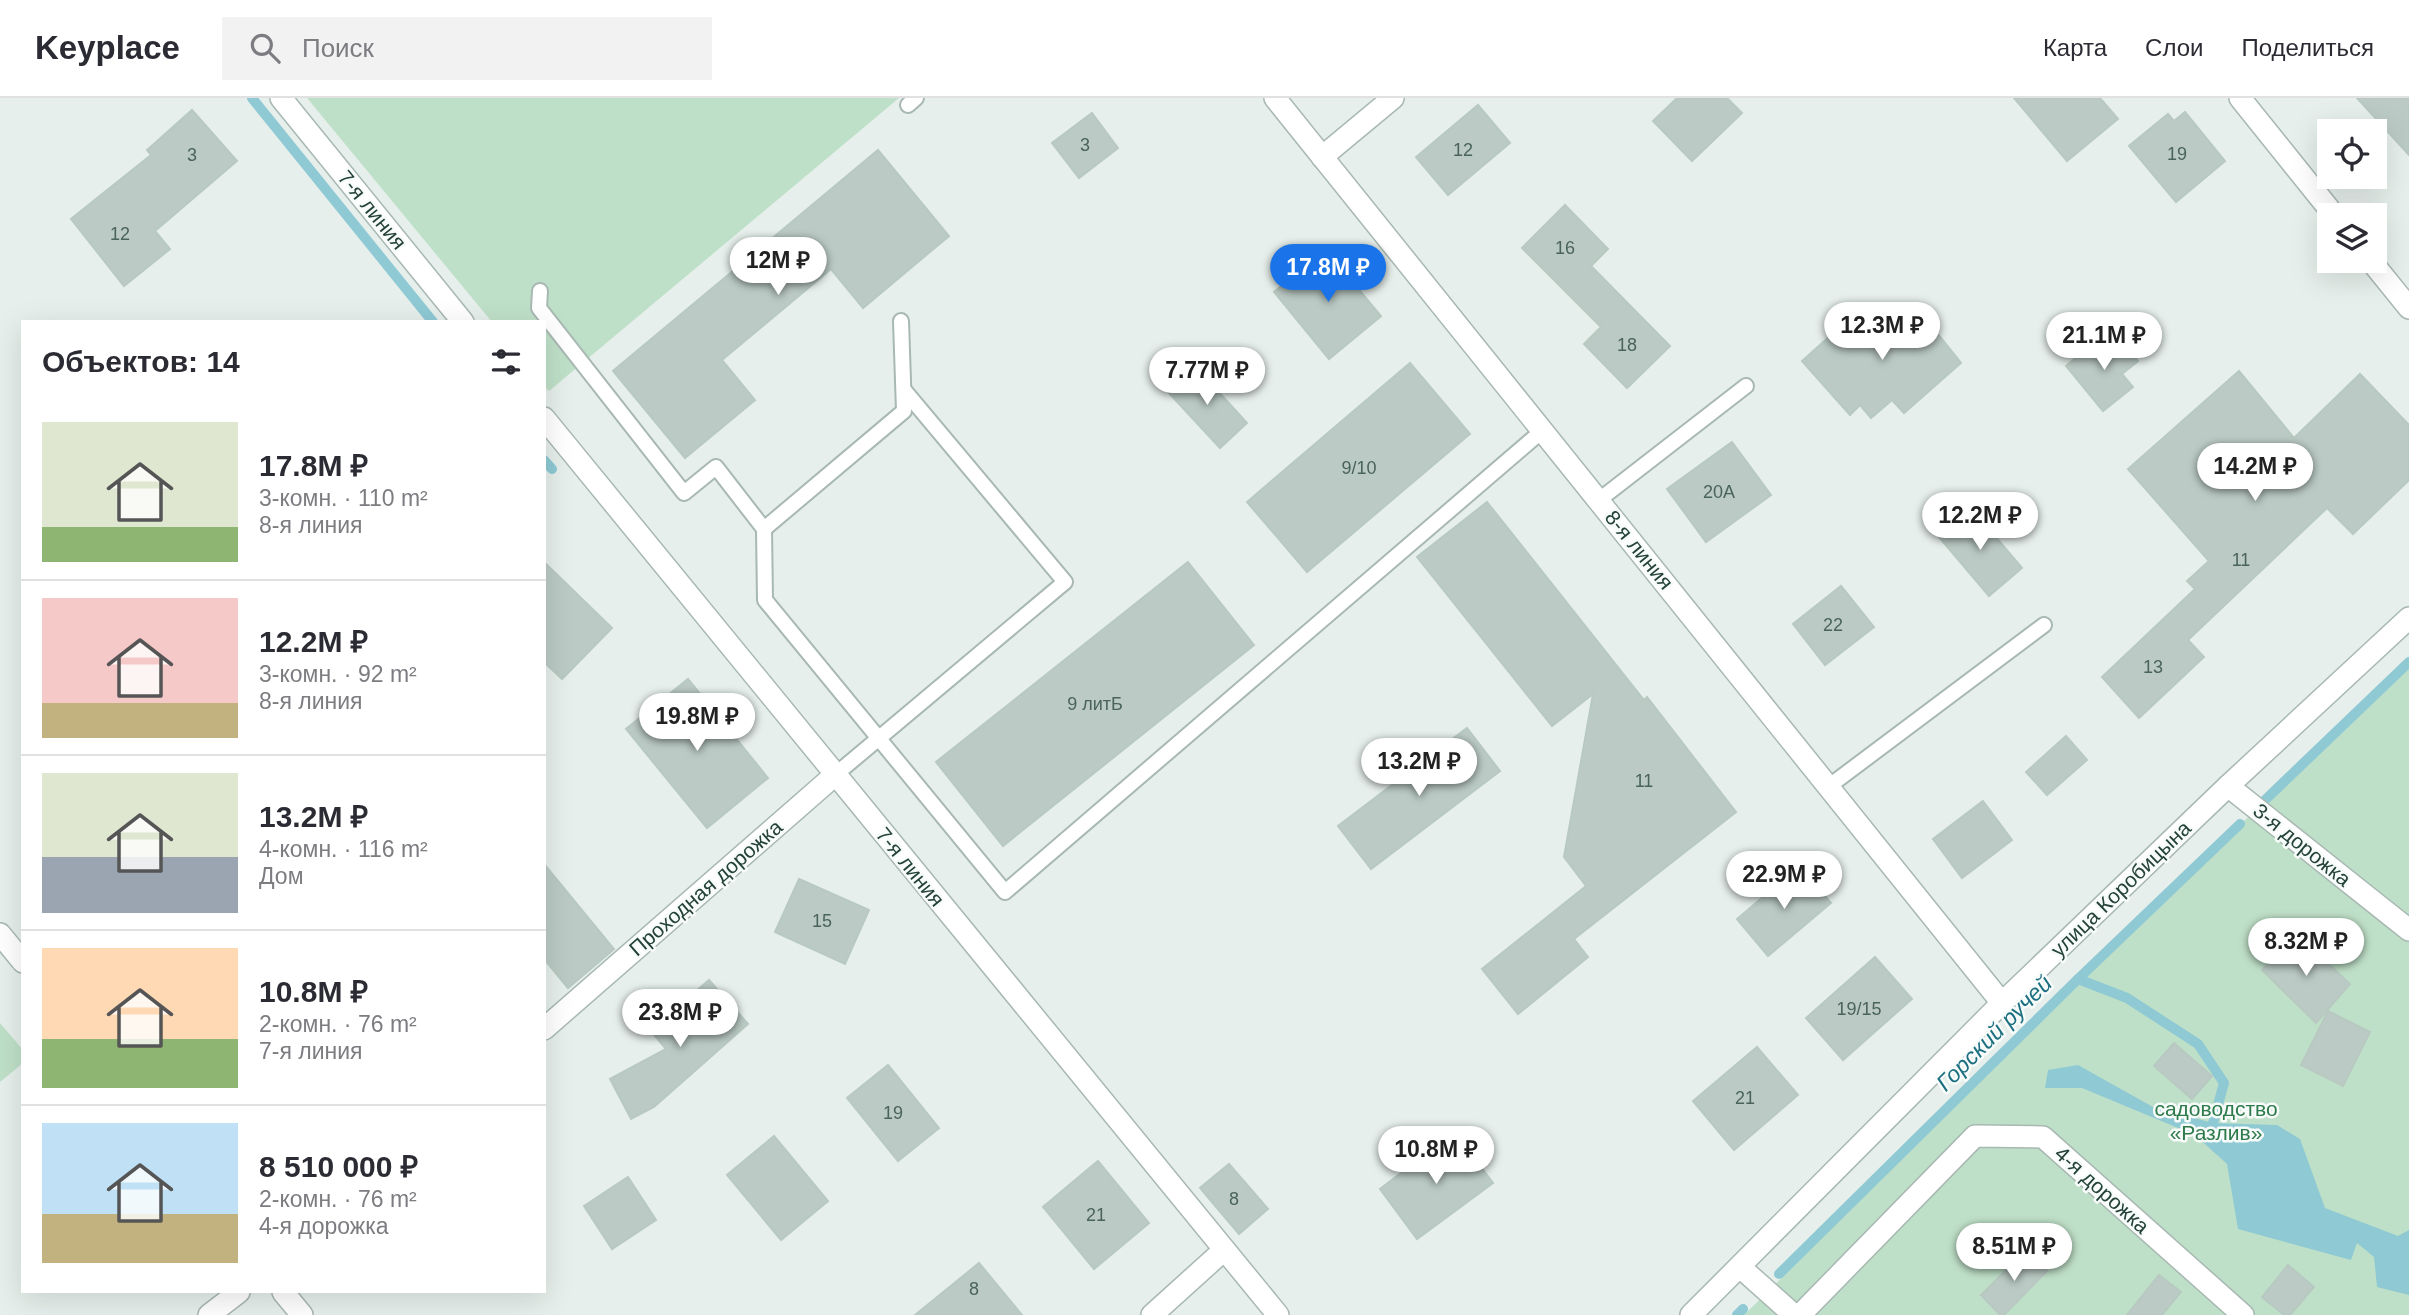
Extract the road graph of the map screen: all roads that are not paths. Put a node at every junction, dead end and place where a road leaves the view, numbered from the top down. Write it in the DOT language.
graph roads {
  1 [pos="281,98"];
  2 [pos="1275,98"];
  3 [pos="1393,98"];
  4 [pos="2240,98"];
  5 [pos="1322,157"];
  6 [pos="2324,203"];
  7 [pos="2381,273"];
  8 [pos="540,291"];
  9 [pos="2409,308"];
  10 [pos="461,320"];
  11 [pos="901,321"];
  12 [pos="1746,386"];
  13 [pos="904,390"];
  14 [pos="546,420"];
  15 [pos="1542,431"];
  16 [pos="1598,500"];
  17 [pos="764,530"];
  18 [pos="2409,618"];
  19 [pos="2044,625"];
  20 [pos="879,738"];
  21 [pos="835,775"];
  22 [pos="2228,786"];
  23 [pos="1828,787"];
  24 [pos="2409,930"];
  25 [pos="0,933"];
  26 [pos="21,959"];
  27 [pos="2002,1003"];
  28 [pos="546,1026"];
  29 [pos="1224,1250"];
  30 [pos="1740,1267"];
  31 [pos="238,1293"];
  32 [pos="284,1293"];
  33 [pos="209,1315"];
  34 [pos="302,1315"];
  35 [pos="1152,1315"];
  36 [pos="1278,1315"];
  37 [pos="1691,1315"];
  38 [pos="1797,1315"];
  39 [pos="2243,1315"];
  1 -- 10 [label="street, 7-я линия"];
  2 -- 5 [label="street, 8-я линия"];
  3 -- 5 [label="street"];
  4 -- 6 [label="street"];
  5 -- 15 [label="street, 8-я линия"];
  7 -- 9 [label="street"];
  8 -- 17 [label="lane"];
  11 -- 13 [label="lane"];
  12 -- 16 [label="lane"];
  13 -- 17 [label="lane"];
  13 -- 20 [label="lane"];
  14 -- 21 [label="street, 7-я линия"];
  15 -- 16 [label="street, 8-я линия"];
  15 -- 20 [label="lane"];
  16 -- 23 [label="street, 8-я линия"];
  17 -- 20 [label="lane"];
  18 -- 22 [label="street, улица Коробицына"];
  19 -- 23 [label="lane"];
  20 -- 21 [label="lane"];
  21 -- 28 [label="street, Проходная дорожка"];
  21 -- 29 [label="street, 7-я линия"];
  22 -- 24 [label="street, 3-я дорожка"];
  22 -- 27 [label="street, улица Коробицына"];
  23 -- 27 [label="street, 8-я линия"];
  25 -- 26 [label="street"];
  27 -- 30 [label="street, улица Коробицына"];
  29 -- 35 [label="street"];
  29 -- 36 [label="street, 7-я линия"];
  30 -- 37 [label="street, улица Коробицына"];
  30 -- 38 [label="street"];
  31 -- 33 [label="street"];
  32 -- 34 [label="street"];
  38 -- 39 [label="street, 4-я дорожка"];
}
